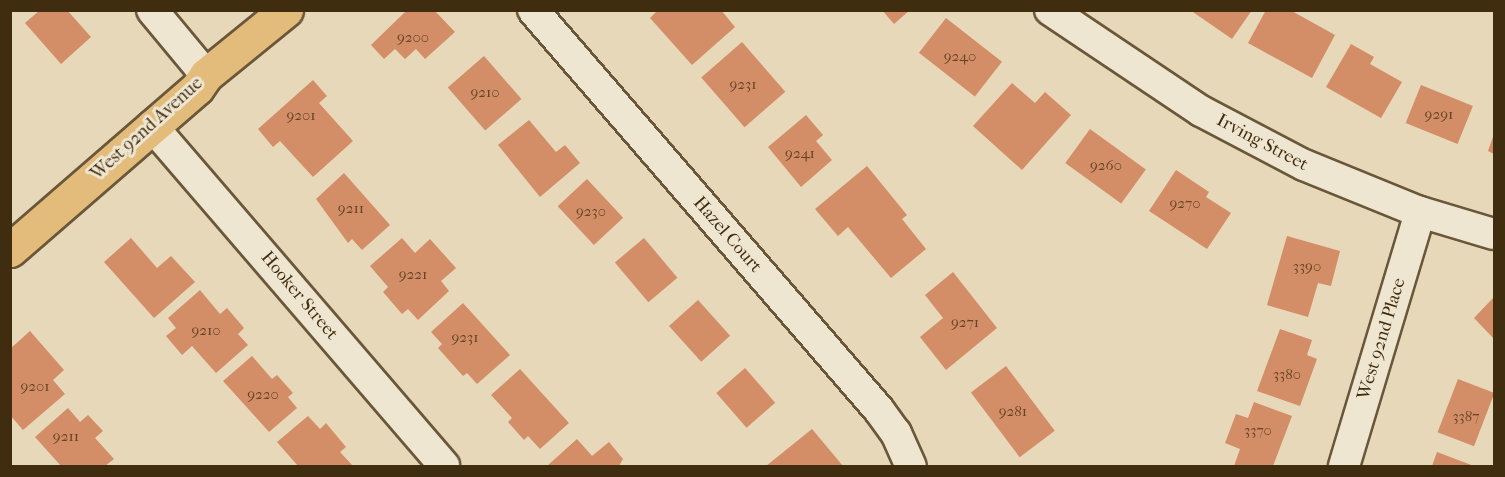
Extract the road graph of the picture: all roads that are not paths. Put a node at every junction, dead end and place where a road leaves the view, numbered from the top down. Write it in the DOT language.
graph roads {
  1 [pos="152,10"];
  2 [pos="286,10"];
  3 [pos="532,10"];
  4 [pos="1050,10"];
  5 [pos="206,75"];
  6 [pos="153,126"];
  7 [pos="1420,212"];
  8 [pos="1494,234"];
  9 [pos="10,250"];
  10 [pos="444,466"];
  11 [pos="911,466"];
  12 [pos="1344,466"];
  1 -- 5 [label="street"];
  2 -- 5 [label="main road, West 92nd Avenue"];
  3 -- 11 [label="street, Hazel Court"];
  4 -- 7 [label="street, Irving Street"];
  5 -- 6 [label="main road, West 92nd Avenue"];
  6 -- 9 [label="main road, West 92nd Avenue"];
  6 -- 10 [label="street, Hooker Street"];
  7 -- 8 [label="street, Irving Street"];
  7 -- 12 [label="street, West 92nd Place"];
}
